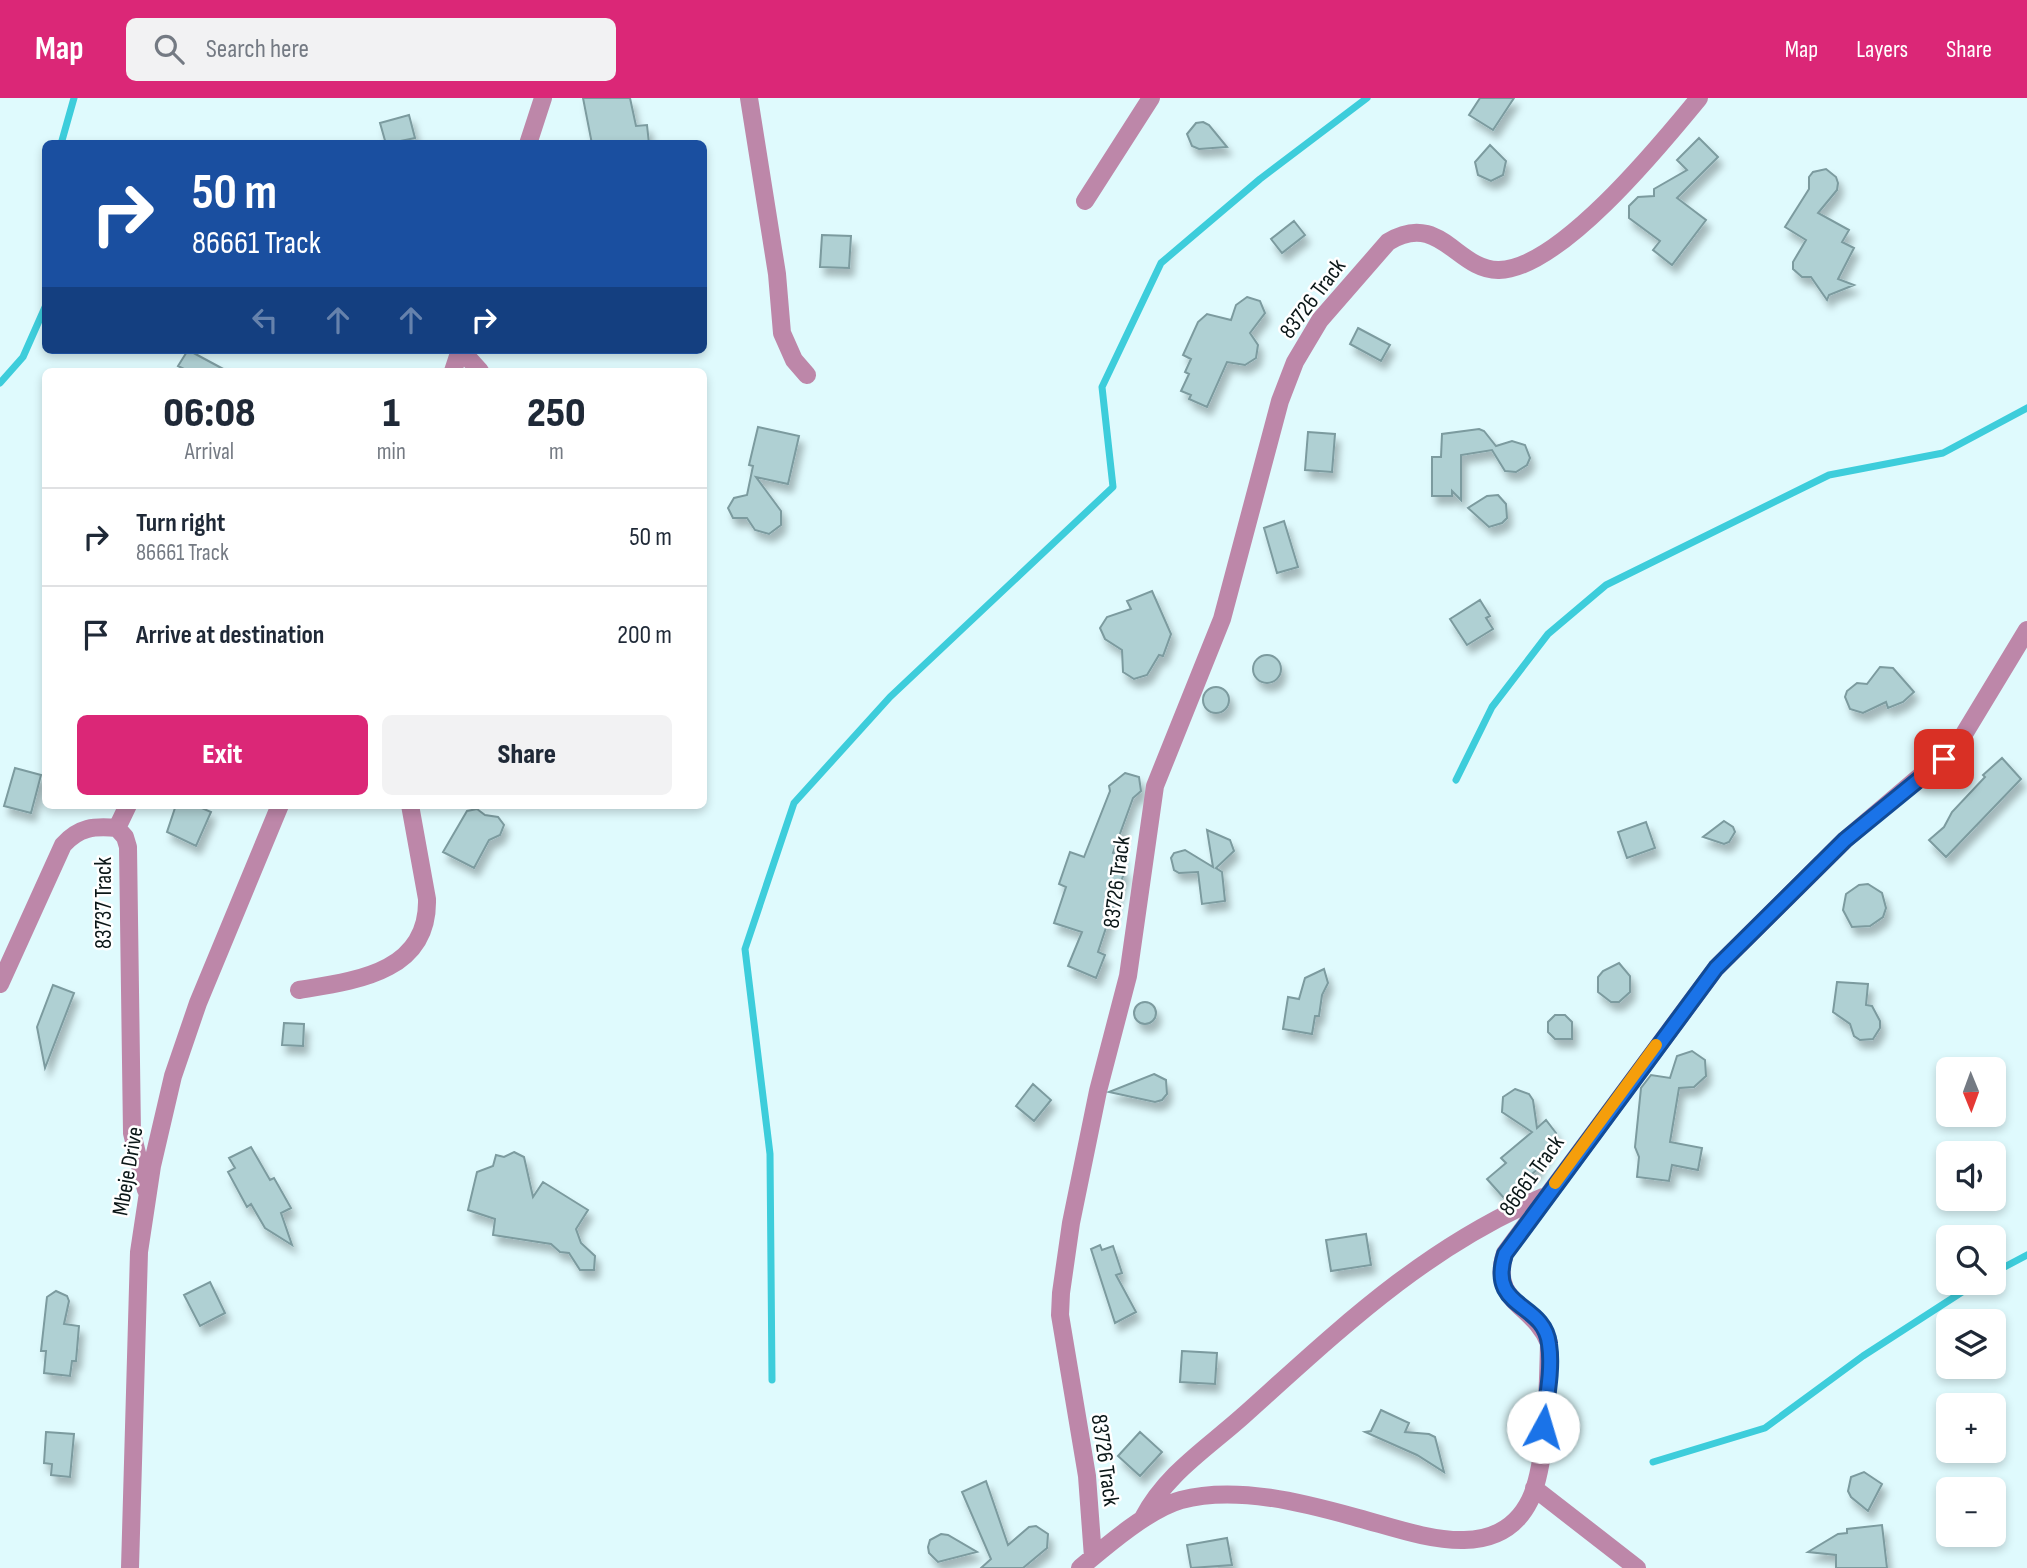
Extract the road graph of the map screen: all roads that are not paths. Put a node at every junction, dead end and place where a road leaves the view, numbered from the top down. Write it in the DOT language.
graph roads {
  1 [pos="543,98"];
  2 [pos="749,98"];
  3 [pos="1151,98"];
  4 [pos="1699,98"];
  5 [pos="529,140"];
  6 [pos="1085,201"];
  7 [pos="464,354"];
  8 [pos="477,368"];
  9 [pos="807,375"];
  10 [pos="2027,630"];
  11 [pos="126,809"];
  12 [pos="278,809"];
  13 [pos="411,809"];
  14 [pos="117,828"];
  15 [pos="0,984"];
  16 [pos="299,990"];
  17 [pos="147,1193"];
  18 [pos="1546,1195"];
  19 [pos="1534,1488"];
  20 [pos="1142,1522"];
  21 [pos="1087,1563"];
  22 [pos="130,1568"];
  23 [pos="1637,1568"];
  1 -- 5 [label="street"];
  2 -- 9 [label="street"];
  3 -- 6 [label="street"];
  4 -- 21 [label="street, 83726 Track"];
  7 -- 8 [label="street"];
  10 -- 18 [label="street, 86661 Track"];
  11 -- 14 [label="street"];
  12 -- 17 [label="street, Mbeje Drive"];
  13 -- 16 [label="street"];
  14 -- 15 [label="street, 83737 Track"];
  14 -- 17 [label="street, 83737 Track"];
  17 -- 22 [label="street, Mbeje Drive"];
  18 -- 19 [label="street, 86661 Track"];
  18 -- 20 [label="street"];
  19 -- 20 [label="street, 86661 Track"];
  19 -- 23 [label="street"];
  20 -- 21 [label="street, 86661 Track"];
}
